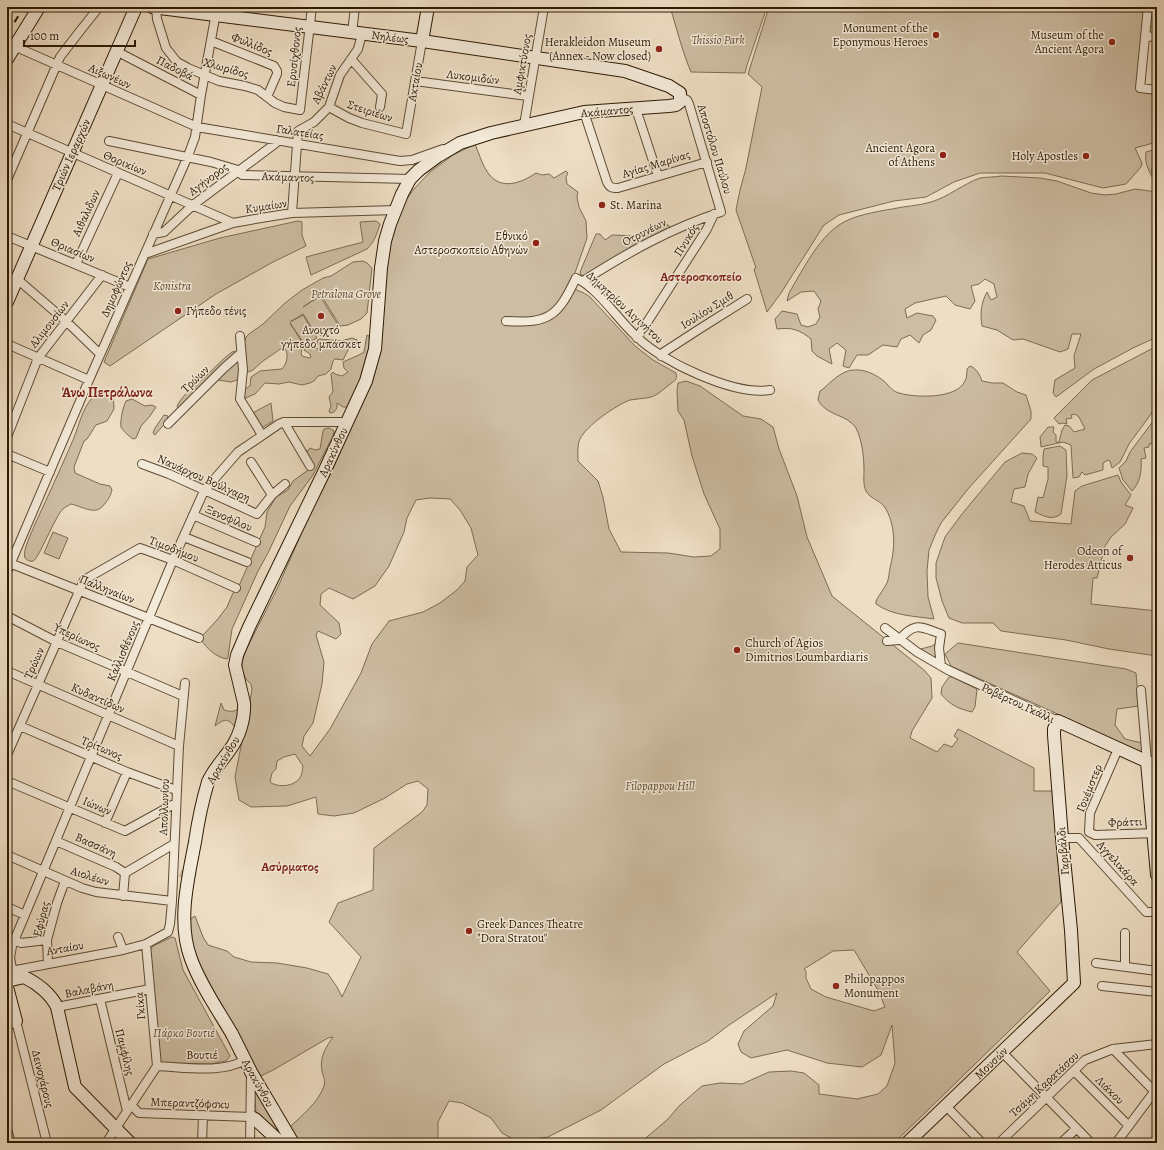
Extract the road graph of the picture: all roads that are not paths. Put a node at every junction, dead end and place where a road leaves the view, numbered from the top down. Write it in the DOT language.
graph roads {
  1 [pos="39,7"];
  2 [pos="99,7"];
  3 [pos="136,7"];
  4 [pos="152,7"];
  5 [pos="156,7"];
  6 [pos="312,7"];
  7 [pos="355,7"];
  8 [pos="428,7"];
  9 [pos="544,7"];
  10 [pos="1148,7"];
  11 [pos="217,11"];
  12 [pos="310,27"];
  13 [pos="357,33"];
  14 [pos="1145,36"];
  15 [pos="1157,37"];
  16 [pos="211,41"];
  17 [pos="422,41"];
  18 [pos="14,46"];
  19 [pos="116,51"];
  20 [pos="535,58"];
  21 [pos="7,59"];
  22 [pos="351,59"];
  23 [pos="57,66"];
  24 [pos="205,75"];
  25 [pos="415,81"];
  26 [pos="102,86"];
  27 [pos="1157,90"];
  28 [pos="201,95"];
  29 [pos="267,96"];
  30 [pos="528,96"];
  31 [pos="681,97"];
  32 [pos="329,107"];
  33 [pos="380,107"];
  34 [pos="636,109"];
  35 [pos="300,110"];
  36 [pos="584,112"];
  37 [pos="7,124"];
  38 [pos="524,125"];
  39 [pos="197,127"];
  40 [pos="28,133"];
  41 [pos="406,134"];
  42 [pos="276,140"];
  43 [pos="109,141"];
  44 [pos="460,143"];
  45 [pos="297,144"];
  46 [pos="72,153"];
  47 [pos="188,156"];
  48 [pos="400,161"];
  49 [pos="707,162"];
  50 [pos="238,170"];
  51 [pos="118,173"];
  52 [pos="658,176"];
  53 [pos="294,177"];
  54 [pos="410,179"];
  55 [pos="7,180"];
  56 [pos="170,195"];
  57 [pos="193,205"];
  58 [pos="396,210"];
  59 [pos="292,213"];
  60 [pos="717,213"];
  61 [pos="234,223"];
  62 [pos="153,234"];
  63 [pos="7,236"];
  64 [pos="32,246"];
  65 [pos="145,254"];
  66 [pos="76,264"];
  67 [pos="102,276"];
  68 [pos="17,279"];
  69 [pos="580,279"];
  70 [pos="130,287"];
  71 [pos="8,298"];
  72 [pos="747,299"];
  73 [pos="506,321"];
  74 [pos="67,322"];
  75 [pos="240,336"];
  76 [pos="637,338"];
  77 [pos="7,344"];
  78 [pos="241,353"];
  79 [pos="100,354"];
  80 [pos="661,356"];
  81 [pos="38,358"];
  82 [pos="89,380"];
  83 [pos="770,390"];
  84 [pos="284,422"];
  85 [pos="347,422"];
  86 [pos="168,424"];
  87 [pos="262,435"];
  88 [pos="7,437"];
  89 [pos="7,454"];
  90 [pos="251,462"];
  91 [pos="142,464"];
  92 [pos="310,466"];
  93 [pos="50,472"];
  94 [pos="285,484"];
  95 [pos="204,491"];
  96 [pos="272,495"];
  97 [pos="193,515"];
  98 [pos="184,537"];
  99 [pos="256,542"];
  100 [pos="173,560"];
  101 [pos="9,562"];
  102 [pos="247,562"];
  103 [pos="7,572"];
  104 [pos="84,580"];
  105 [pos="236,588"];
  106 [pos="79,590"];
  107 [pos="7,616"];
  108 [pos="150,619"];
  109 [pos="885,628"];
  110 [pos="199,638"];
  111 [pos="899,640"];
  112 [pos="887,641"];
  113 [pos="57,642"];
  114 [pos="941,666"];
  115 [pos="7,671"];
  116 [pos="127,673"];
  117 [pos="185,683"];
  118 [pos="38,685"];
  119 [pos="1141,690"];
  120 [pos="183,696"];
  121 [pos="109,716"];
  122 [pos="1058,721"];
  123 [pos="20,726"];
  124 [pos="179,746"];
  125 [pos="1118,749"];
  126 [pos="7,755"];
  127 [pos="91,757"];
  128 [pos="1154,763"];
  129 [pos="127,772"];
  130 [pos="7,781"];
  131 [pos="176,790"];
  132 [pos="176,803"];
  133 [pos="71,808"];
  134 [pos="105,822"];
  135 [pos="1156,833"];
  136 [pos="1095,835"];
  137 [pos="1062,838"];
  138 [pos="56,841"];
  139 [pos="174,844"];
  140 [pos="7,855"];
  141 [pos="44,872"];
  142 [pos="125,873"];
  143 [pos="1157,875"];
  144 [pos="65,881"];
  145 [pos="123,896"];
  146 [pos="172,901"];
  147 [pos="7,907"];
  148 [pos="1157,912"];
  149 [pos="25,915"];
  150 [pos="168,932"];
  151 [pos="1125,934"];
  152 [pos="118,937"];
  153 [pos="11,939"];
  154 [pos="47,940"];
  155 [pos="146,944"];
  156 [pos="123,950"];
  157 [pos="1096,963"];
  158 [pos="48,964"];
  159 [pos="1126,967"];
  160 [pos="1157,971"];
  161 [pos="10,980"];
  162 [pos="1074,983"];
  163 [pos="1102,986"];
  164 [pos="150,989"];
  165 [pos="1157,992"];
  166 [pos="100,999"];
  167 [pos="57,1007"];
  168 [pos="11,1022"];
  169 [pos="1157,1044"];
  170 [pos="1113,1048"];
  171 [pos="1002,1052"];
  172 [pos="245,1060"];
  173 [pos="157,1066"];
  174 [pos="1074,1071"];
  175 [pos="251,1072"];
  176 [pos="1156,1091"];
  177 [pos="1046,1097"];
  178 [pos="946,1106"];
  179 [pos="129,1108"];
  180 [pos="203,1115"];
  181 [pos="250,1118"];
  182 [pos="1130,1126"];
  183 [pos="116,1128"];
  184 [pos="7,1129"];
  185 [pos="1076,1129"];
  186 [pos="11,1143"];
  187 [pos="47,1143"];
  188 [pos="106,1143"];
  189 [pos="130,1143"];
  190 [pos="202,1143"];
  191 [pos="250,1143"];
  192 [pos="281,1143"];
  193 [pos="292,1143"];
  194 [pos="907,1143"];
  195 [pos="982,1143"];
  196 [pos="999,1143"];
  197 [pos="1061,1143"];
  198 [pos="1091,1143"];
  199 [pos="1116,1143"];
  1 -- 18 [label="street"];
  2 -- 23 [label="street"];
  3 -- 19 [label="street, Τριών Ιεραρχών"];
  4 -- 5 [label="street, Νηλέως"];
  5 -- 11 [label="street, Νηλέως"];
  5 -- 24 [label="street, Χλωρίδος"];
  6 -- 12 [label="street, Ερυσίχθονος"];
  7 -- 13 [label="street, Αβάντων"];
  8 -- 17 [label="street, Ακταίου"];
  9 -- 20 [label="street, Αμφικτύονος"];
  10 -- 14 [label="street"];
  11 -- 12 [label="street, Νηλέως"];
  11 -- 16 [label="street, Δημοφώντος"];
  12 -- 13 [label="street, Νηλέως"];
  12 -- 35 [label="street, Ερυσίχθονος"];
  13 -- 17 [label="street, Νηλέως"];
  13 -- 22 [label="street, Αβάντων"];
  14 -- 15 [label="street"];
  14 -- 27 [label="street"];
  16 -- 24 [label="street, Δημοφώντος"];
  16 -- 29 [label="street, Φυλλίδος"];
  17 -- 20 [label="street, Νηλέως"];
  17 -- 25 [label="street, Ακταίου"];
  18 -- 21 [label="street"];
  18 -- 23 [label="street, Αιξωνέων"];
  19 -- 26 [label="street, Τριών Ιεραρχών"];
  19 -- 28 [label="street, Παδοβά"];
  20 -- 30 [label="street, Αμφικτύονος"];
  20 -- 31 [label="street, Νηλέως"];
  22 -- 32 [label="street, Αβάντων"];
  22 -- 33 [label="street, Αβάντων"];
  23 -- 26 [label="street, Αιξωνέων"];
  23 -- 40 [label="street"];
  24 -- 28 [label="street, Δημοφώντος"];
  24 -- 29 [label="street, Χλωρίδος"];
  25 -- 30 [label="street, Λυκομιδών"];
  25 -- 41 [label="street, Ακταίου"];
  26 -- 39 [label="street, Αιξωνέων"];
  26 -- 46 [label="street, Τριών Ιεραρχών"];
  28 -- 39 [label="street, Δημοφώντος"];
  29 -- 35 [label="street, Χλωρίδος"];
  30 -- 38 [label="street, Αμφικτύονος"];
  31 -- 34 [label="street, Ακάμαντος"];
  31 -- 49 [label="street, Αποστόλου Παύλου"];
  32 -- 41 [label="street, Στειριέων"];
  32 -- 45 [label="street, Αβάντων"];
  34 -- 36 [label="street, Ακάμαντος"];
  34 -- 52 [label="street"];
  36 -- 38 [label="street, Ακάμαντος"];
  36 -- 52 [label="street, Αγίας Μαρίνας"];
  37 -- 40 [label="street, Θορικίων"];
  38 -- 44 [label="street, Ακάμαντος"];
  39 -- 42 [label="street, Γαλατείας"];
  39 -- 47 [label="street, Δημοφώντος"];
  40 -- 46 [label="street, Θορικίων"];
  40 -- 55 [label="street"];
  42 -- 45 [label="street, Γαλατείας"];
  42 -- 50 [label="street, Αγήνορος"];
  43 -- 47 [label="street, Ακάμαντος"];
  44 -- 48 [label="street, Ακάμαντος"];
  44 -- 54 [label="street, Ακάμαντος"];
  45 -- 48 [label="street, Γαλατείας"];
  45 -- 53 [label="street"];
  46 -- 51 [label="street, Θορικίων"];
  46 -- 64 [label="street, Τριών Ιεραρχών"];
  47 -- 50 [label="street, Ακάμαντος"];
  47 -- 56 [label="street, Δημοφώντος"];
  49 -- 52 [label="street, Αγίας Μαρίνας"];
  49 -- 60 [label="street, Αποστόλου Παύλου"];
  50 -- 53 [label="street, Ακάμαντος"];
  50 -- 57 [label="street, Αγήνορος"];
  51 -- 56 [label="street, Θορικίων"];
  51 -- 66 [label="street, Αιθαλιδων"];
  53 -- 54 [label="street, Ακάμαντος"];
  53 -- 59 [label="street"];
  54 -- 58 [label="street, Αρακύνθου"];
  56 -- 57 [label="street, Θορικίων"];
  56 -- 62 [label="street, Δημοφώντος"];
  57 -- 61 [label="street, Θορικίων"];
  57 -- 62 [label="street, Αγήνορος"];
  58 -- 59 [label="street, Κυμαίων"];
  58 -- 85 [label="street, Αρακύνθου"];
  59 -- 61 [label="street, Κυμαίων"];
  60 -- 69 [label="street, Οτρυνέων"];
  60 -- 76 [label="street, Πνυκός"];
  61 -- 65 [label="street, Κυμαίων"];
  62 -- 65 [label="street, Δημοφώντος"];
  63 -- 64 [label="street, Θριασίων"];
  64 -- 66 [label="street, Θριασίων"];
  64 -- 68 [label="street, Τριών Ιεραρχών"];
  65 -- 70 [label="street, Δημοφώντος"];
  66 -- 67 [label="street, Θριασίων"];
  67 -- 70 [label="street, Θριασίων"];
  67 -- 74 [label="street, Αλιμουσίων"];
  68 -- 71 [label="street, Τριών Ιεραρχών"];
  68 -- 74 [label="street"];
  69 -- 73 [label="street"];
  69 -- 76 [label="street, Δημητρίου Αιγινήτου"];
  70 -- 79 [label="street, Δημοφώντος"];
  72 -- 80 [label="street, Ιουλίου Σμιθ"];
  74 -- 79 [label="street"];
  74 -- 81 [label="street, Αλιμουσίων"];
  75 -- 78 [label="street"];
  76 -- 80 [label="street, Δημητρίου Αιγινήτου"];
  77 -- 81 [label="street"];
  78 -- 86 [label="street, Τρώων"];
  78 -- 87 [label="street"];
  79 -- 82 [label="street, Δημοφώντος"];
  80 -- 83 [label="street, Δημητρίου Αιγινήτου"];
  81 -- 82 [label="street"];
  81 -- 88 [label="street, Αλιμουσίων"];
  82 -- 93 [label="street, Δημοφώντος"];
  84 -- 85 [label="street"];
  84 -- 87 [label="street, Καλλισθένους"];
  84 -- 92 [label="street"];
  85 -- 172 [label="street, Αρακύνθου, bridge"];
  87 -- 95 [label="street, Καλλισθένους"];
  89 -- 93 [label="street"];
  90 -- 96 [label="street"];
  91 -- 95 [label="street, Ναυάρχου Βούλγαρη"];
  93 -- 101 [label="street, Δημοφώντος"];
  94 -- 96 [label="street"];
  95 -- 96 [label="street, Ναυάρχου Βούλγαρη"];
  95 -- 97 [label="street, Καλλισθένους"];
  97 -- 98 [label="street, Καλλισθένους"];
  97 -- 99 [label="street, Ξενοφίλου"];
  98 -- 100 [label="street, Καλλισθένους"];
  98 -- 102 [label="street"];
  100 -- 104 [label="street, Τιμοδήμου"];
  100 -- 105 [label="street, Τιμοδήμου"];
  100 -- 108 [label="street, Καλλισθένους"];
  101 -- 103 [label="street, Δημοφώντος"];
  101 -- 106 [label="street, Παλληναίων"];
  104 -- 106 [label="street, Τρώων"];
  106 -- 108 [label="street, Παλληναίων"];
  106 -- 113 [label="street, Τρώων"];
  107 -- 113 [label="street, Υπερίωνος"];
  108 -- 110 [label="street, Παλληναίων"];
  108 -- 116 [label="street, Καλλισθένους"];
  109 -- 111 [label="street, Ροβέρτου Γκάλλι"];
  111 -- 112 [label="street"];
  111 -- 114 [label="street, Ροβέρτου Γκάλλι"];
  111 -- 114 [label="street"];
  113 -- 116 [label="street, Υπερίωνος"];
  113 -- 118 [label="street, Τρώων"];
  114 -- 122 [label="street, Ροβέρτου Γκάλλι"];
  115 -- 118 [label="street, Κυδαντίδων"];
  116 -- 120 [label="street, Υπερίωνος"];
  116 -- 121 [label="street, Καλλισθένους"];
  117 -- 120 [label="street, Απολλωνίου"];
  118 -- 121 [label="street, Κυδαντίδων"];
  118 -- 123 [label="street, Τρώων"];
  119 -- 128 [label="street"];
  120 -- 124 [label="street, Απολλωνίου"];
  121 -- 124 [label="street, Κυδαντίδων"];
  121 -- 127 [label="street, Καλλισθένους"];
  122 -- 125 [label="street, Ροβέρτου Γκάλλι"];
  122 -- 137 [label="street, Γαριβάλδι"];
  123 -- 126 [label="street, Τρώων"];
  123 -- 127 [label="street, Τρίτωνος"];
  124 -- 131 [label="street, Απολλωνίου"];
  125 -- 128 [label="street, Ροβέρτου Γκάλλι"];
  125 -- 136 [label="street, Γουέμστερ"];
  127 -- 129 [label="street, Τρίτωνος"];
  127 -- 133 [label="street, Καλλισθένους"];
  128 -- 135 [label="street"];
  129 -- 131 [label="street, Τρίτωνος"];
  129 -- 134 [label="street"];
  130 -- 133 [label="street, Ιώνων"];
  131 -- 132 [label="street, Απολλωνίου"];
  132 -- 134 [label="street, Ιώνων"];
  132 -- 139 [label="street, Απολλωνίου"];
  133 -- 134 [label="street, Ιώνων"];
  133 -- 138 [label="street, Καλλισθένους"];
  135 -- 136 [label="street, Φράττι"];
  135 -- 143 [label="street"];
  137 -- 148 [label="street, Αγγελικάρα"];
  137 -- 162 [label="street, Γαριβάλδι"];
  138 -- 141 [label="street, Καλλισθένους"];
  138 -- 142 [label="street, Βασσάνη"];
  139 -- 142 [label="street"];
  139 -- 146 [label="street, Απολλωνίου"];
  140 -- 141 [label="street, Αιολέων"];
  141 -- 144 [label="street, Αιολέων"];
  141 -- 149 [label="street, Καλλισθένους"];
  142 -- 145 [label="street"];
  144 -- 145 [label="street, Αιολέων"];
  144 -- 154 [label="street, Εφύρας"];
  145 -- 146 [label="street, Αιολέων"];
  146 -- 150 [label="street, Απολλωνίου"];
  147 -- 149 [label="street"];
  149 -- 153 [label="street, Καλλισθένους"];
  150 -- 155 [label="street, Ανταίου"];
  151 -- 159 [label="street"];
  152 -- 156 [label="street"];
  153 -- 154 [label="street"];
  153 -- 161 [label="street, Καλλισθένους"];
  154 -- 158 [label="street, Εφύρας"];
  155 -- 156 [label="street, Ανταίου"];
  155 -- 164 [label="street, Γκίκα"];
  156 -- 158 [label="street, Ανταίου"];
  157 -- 159 [label="street"];
  158 -- 161 [label="street, Ανταίου"];
  159 -- 160 [label="street"];
  161 -- 167 [label="street"];
  161 -- 168 [label="street"];
  162 -- 171 [label="street, Μουσών"];
  163 -- 165 [label="street"];
  164 -- 166 [label="street, Βαλαβάνη"];
  164 -- 173 [label="street, Γκίκα"];
  166 -- 167 [label="street, Βαλαβάνη"];
  166 -- 179 [label="street, Παμφίλης"];
  167 -- 183 [label="street"];
  168 -- 187 [label="street, Δεινοχάρους"];
  169 -- 170 [label="street, Τσάμη Καρατάσου"];
  170 -- 174 [label="street, Τσάμη Καρατάσου"];
  170 -- 176 [label="street"];
  171 -- 177 [label="street"];
  171 -- 178 [label="street, Μουσών"];
  172 -- 173 [label="street, Βουτιέ"];
  172 -- 175 [label="street, Αρακύνθου"];
  173 -- 179 [label="street"];
  174 -- 177 [label="street, Τσάμη Καρατάσου"];
  174 -- 182 [label="street, Λιάκου"];
  175 -- 181 [label="street"];
  175 -- 193 [label="street, Αρακύνθου"];
  176 -- 182 [label="street"];
  177 -- 185 [label="street"];
  177 -- 196 [label="street, Τσάμη Καρατάσου"];
  178 -- 194 [label="street, Μουσών"];
  178 -- 195 [label="street"];
  179 -- 180 [label="street, Μπεραντζόφσκυ"];
  179 -- 183 [label="street"];
  180 -- 181 [label="street, Μπεραντζόφσκυ"];
  180 -- 190 [label="street"];
  181 -- 191 [label="street"];
  181 -- 192 [label="street"];
  182 -- 199 [label="street"];
  183 -- 188 [label="street"];
  183 -- 189 [label="street"];
  184 -- 186 [label="street"];
  185 -- 197 [label="street"];
  185 -- 198 [label="street"];
}
